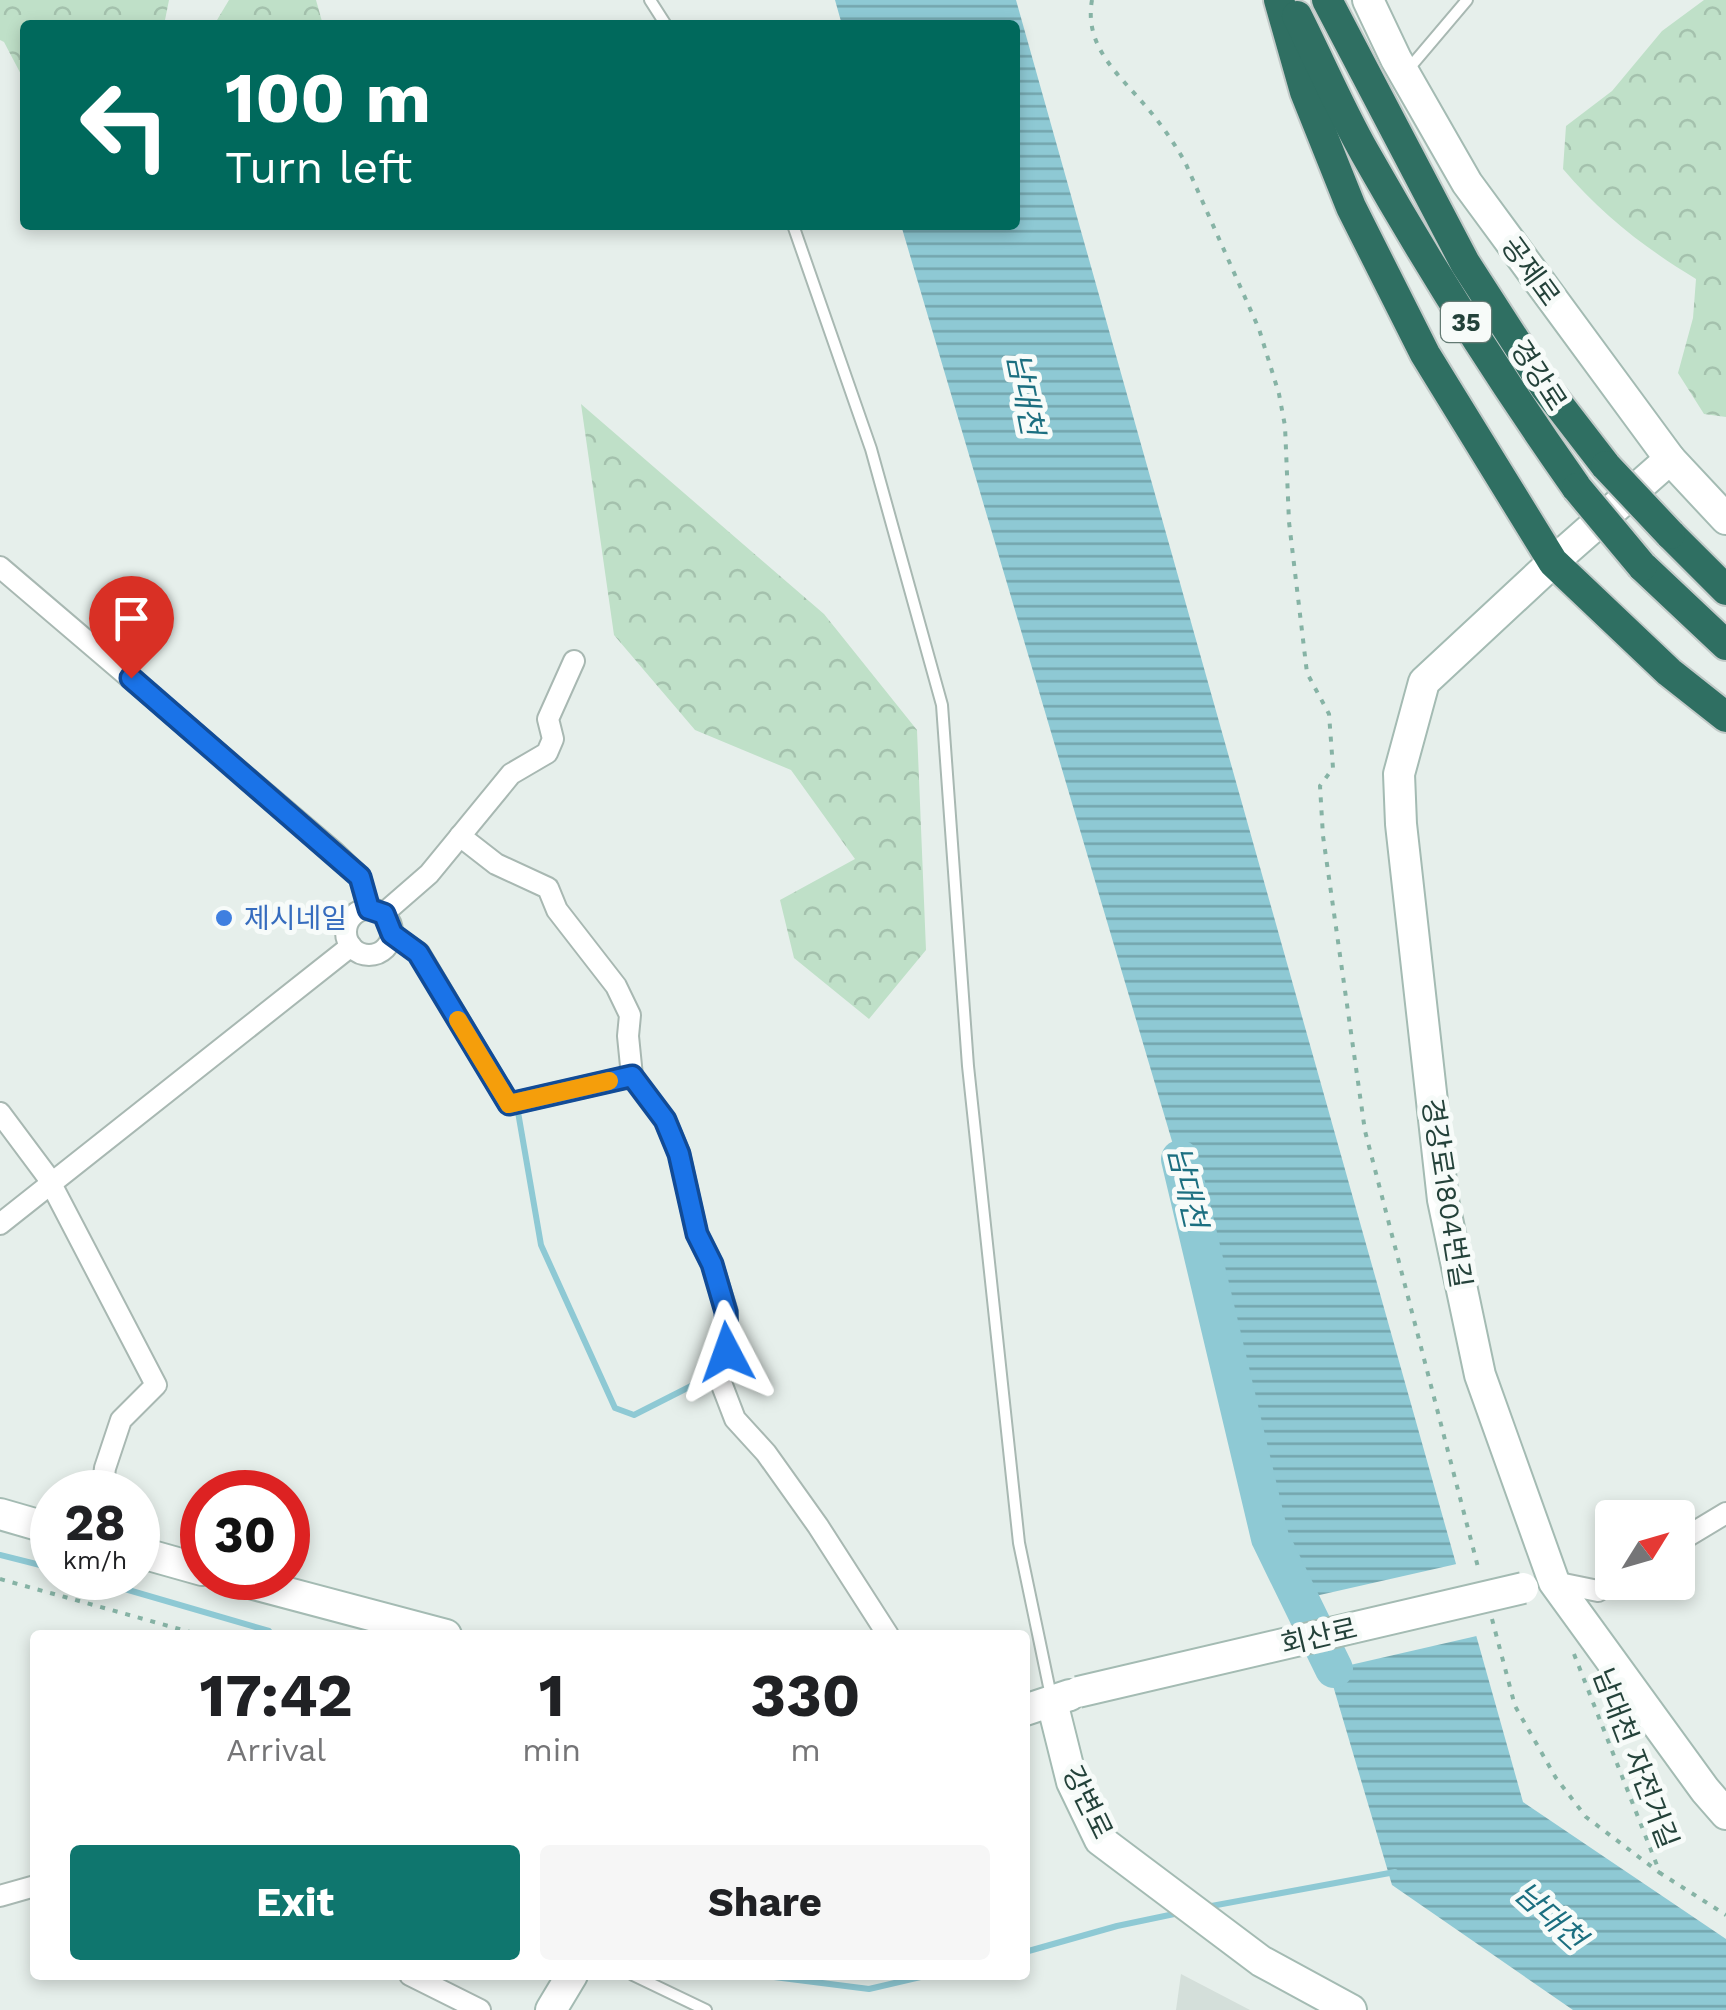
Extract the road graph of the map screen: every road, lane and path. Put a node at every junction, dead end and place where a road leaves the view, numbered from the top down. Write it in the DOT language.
graph roads {
  1 [pos="1092,0"];
  2 [pos="1279,0"];
  3 [pos="1289,0"];
  4 [pos="1327,0"];
  5 [pos="1368,0"];
  6 [pos="1467,0"];
  7 [pos="1404,74"];
  8 [pos="795,230"];
  9 [pos="1670,459"];
  10 [pos="1726,519"];
  11 [pos="1553,562"];
  12 [pos="0,567"];
  13 [pos="1726,590"];
  14 [pos="1726,646"];
  15 [pos="574,661"];
  16 [pos="1726,717"];
  17 [pos="460,836"];
  18 [pos="376,912"];
  19 [pos="392,934"];
  20 [pos="351,946"];
  21 [pos="632,1076"];
  22 [pos="0,1113"];
  23 [pos="52,1185"];
  24 [pos="0,1224"];
  25 [pos="106,1470"];
  26 [pos="1726,1513"];
  27 [pos="0,1514"];
  28 [pos="30,1523"];
  29 [pos="1695,1532"];
  30 [pos="0,1579"];
  31 [pos="1554,1582"];
  32 [pos="1482,1584"];
  33 [pos="1595,1590"];
  34 [pos="310,1599"];
  35 [pos="1492,1619"];
  36 [pos="183,1630"];
  37 [pos="427,1630"];
  38 [pos="885,1630"];
  39 [pos="1570,1644"];
  40 [pos="1052,1701"];
  41 [pos="1726,1814"];
  42 [pos="1660,1873"];
  43 [pos="30,1887"];
  44 [pos="0,1896"];
  45 [pos="1726,1915"];
  46 [pos="420,1980"];
  47 [pos="569,1980"];
  48 [pos="643,1980"];
  49 [pos="480,2010"];
  50 [pos="551,2010"];
  51 [pos="706,2010"];
  52 [pos="1352,2010"];
  1 -- 32 [label="path"];
  2 -- 11 [label="highway"];
  3 -- 14 [label="highway, 경강로 / 35, bridge"];
  4 -- 13 [label="highway, 경강로, bridge"];
  5 -- 7 [label="street, 공제로"];
  6 -- 7 [label="lane"];
  7 -- 9 [label="street, 공제로"];
  8 -- 40 [label="lane"];
  9 -- 10 [label="street, 공제로"];
  9 -- 11 [label="street, 경강로1804번길"];
  11 -- 16 [label="highway"];
  11 -- 31 [label="street, 경강로1804번길"];
  12 -- 18 [label="street"];
  15 -- 17 [label="street"];
  17 -- 18 [label="street"];
  17 -- 21 [label="street"];
  18 -- 19 [label="street"];
  18 -- 20 [label="street"];
  19 -- 20 [label="street"];
  19 -- 21 [label="street"];
  20 -- 23 [label="street"];
  21 -- 38 [label="street"];
  22 -- 23 [label="street"];
  23 -- 24 [label="street"];
  23 -- 25 [label="street"];
  26 -- 29 [label="street"];
  27 -- 28 [label="street"];
  30 -- 36 [label="path"];
  31 -- 33 [label="street, 회산로"];
  31 -- 40 [label="street, 회산로, bridge"];
  31 -- 41 [label="street, 경강로1804번길"];
  34 -- 37 [label="street"];
  35 -- 42 [label="path"];
  39 -- 42 [label="path, 남대천 자전거길"];
  40 -- 52 [label="street, 강변로"];
  42 -- 45 [label="path, 남대천 자전거길"];
  43 -- 44 [label="street"];
  46 -- 49 [label="street"];
  47 -- 50 [label="street"];
  48 -- 51 [label="lane"];
}
